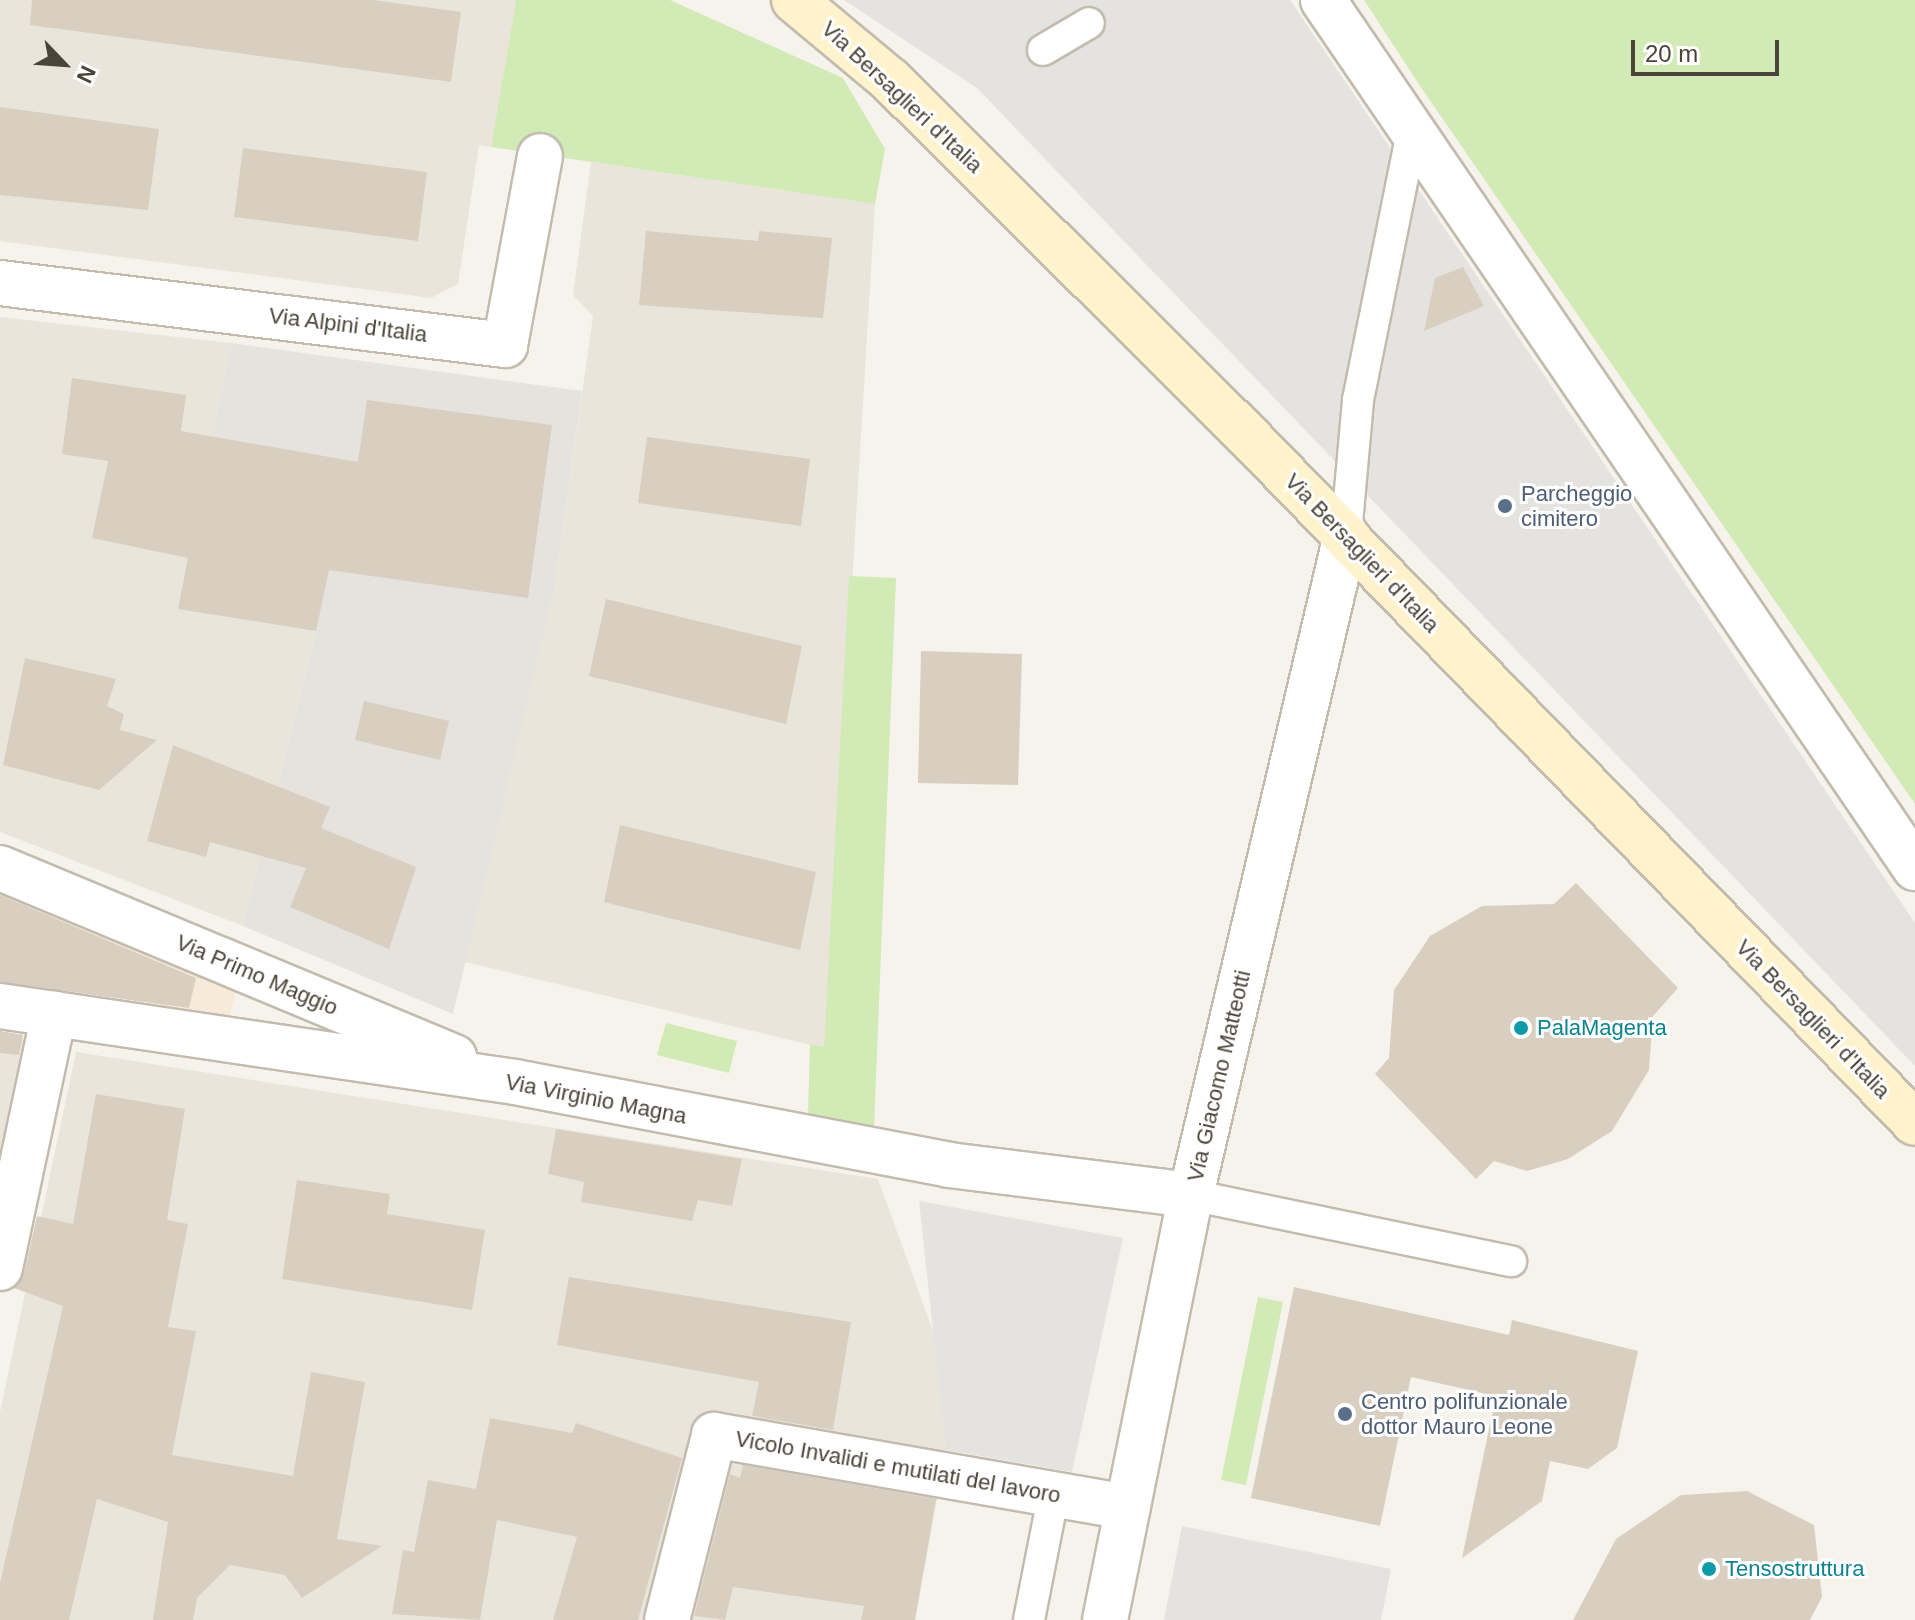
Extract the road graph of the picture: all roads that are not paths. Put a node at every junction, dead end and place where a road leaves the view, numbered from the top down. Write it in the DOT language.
graph roads {
  1 [pos="794,0"];
  2 [pos="1323,0"];
  3 [pos="1089,23"];
  4 [pos="1043,50"];
  5 [pos="1413,126"];
  6 [pos="540,156"];
  7 [pos="0,283"];
  8 [pos="1346,535"];
  9 [pos="0,868"];
  10 [pos="1915,868"];
  11 [pos="0,1006"];
  12 [pos="54,1014"];
  13 [pos="515,1082"];
  14 [pos="1915,1123"];
  15 [pos="1191,1195"];
  16 [pos="1511,1261"];
  17 [pos="0,1268"];
  18 [pos="1054,1493"];
  19 [pos="1128,1507"];
  20 [pos="667,1620"];
  21 [pos="1029,1620"];
  22 [pos="1105,1620"];
  1 -- 8 [label="street, Via Bersaglieri d'Italia"];
  2 -- 5 [label="street"];
  3 -- 4 [label="lane"];
  5 -- 8 [label="lane"];
  5 -- 10 [label="street"];
  6 -- 7 [label="street, Via Alpini d'Italia"];
  8 -- 14 [label="street, Via Bersaglieri d'Italia"];
  8 -- 15 [label="street, Via Giacomo Matteotti"];
  9 -- 13 [label="street, Via Primo Maggio"];
  11 -- 12 [label="street, Via Virginio Magna"];
  12 -- 13 [label="street, Via Virginio Magna"];
  12 -- 17 [label="street"];
  13 -- 15 [label="street, Via Virginio Magna"];
  15 -- 16 [label="lane"];
  15 -- 19 [label="street, Via Giacomo Matteotti"];
  18 -- 19 [label="street, Vicolo Invalidi e mutilati del lavoro"];
  18 -- 20 [label="street, Vicolo Invalidi e mutilati del lavoro"];
  18 -- 21 [label="lane"];
  19 -- 22 [label="street, Via Giacomo Matteotti"];
}
